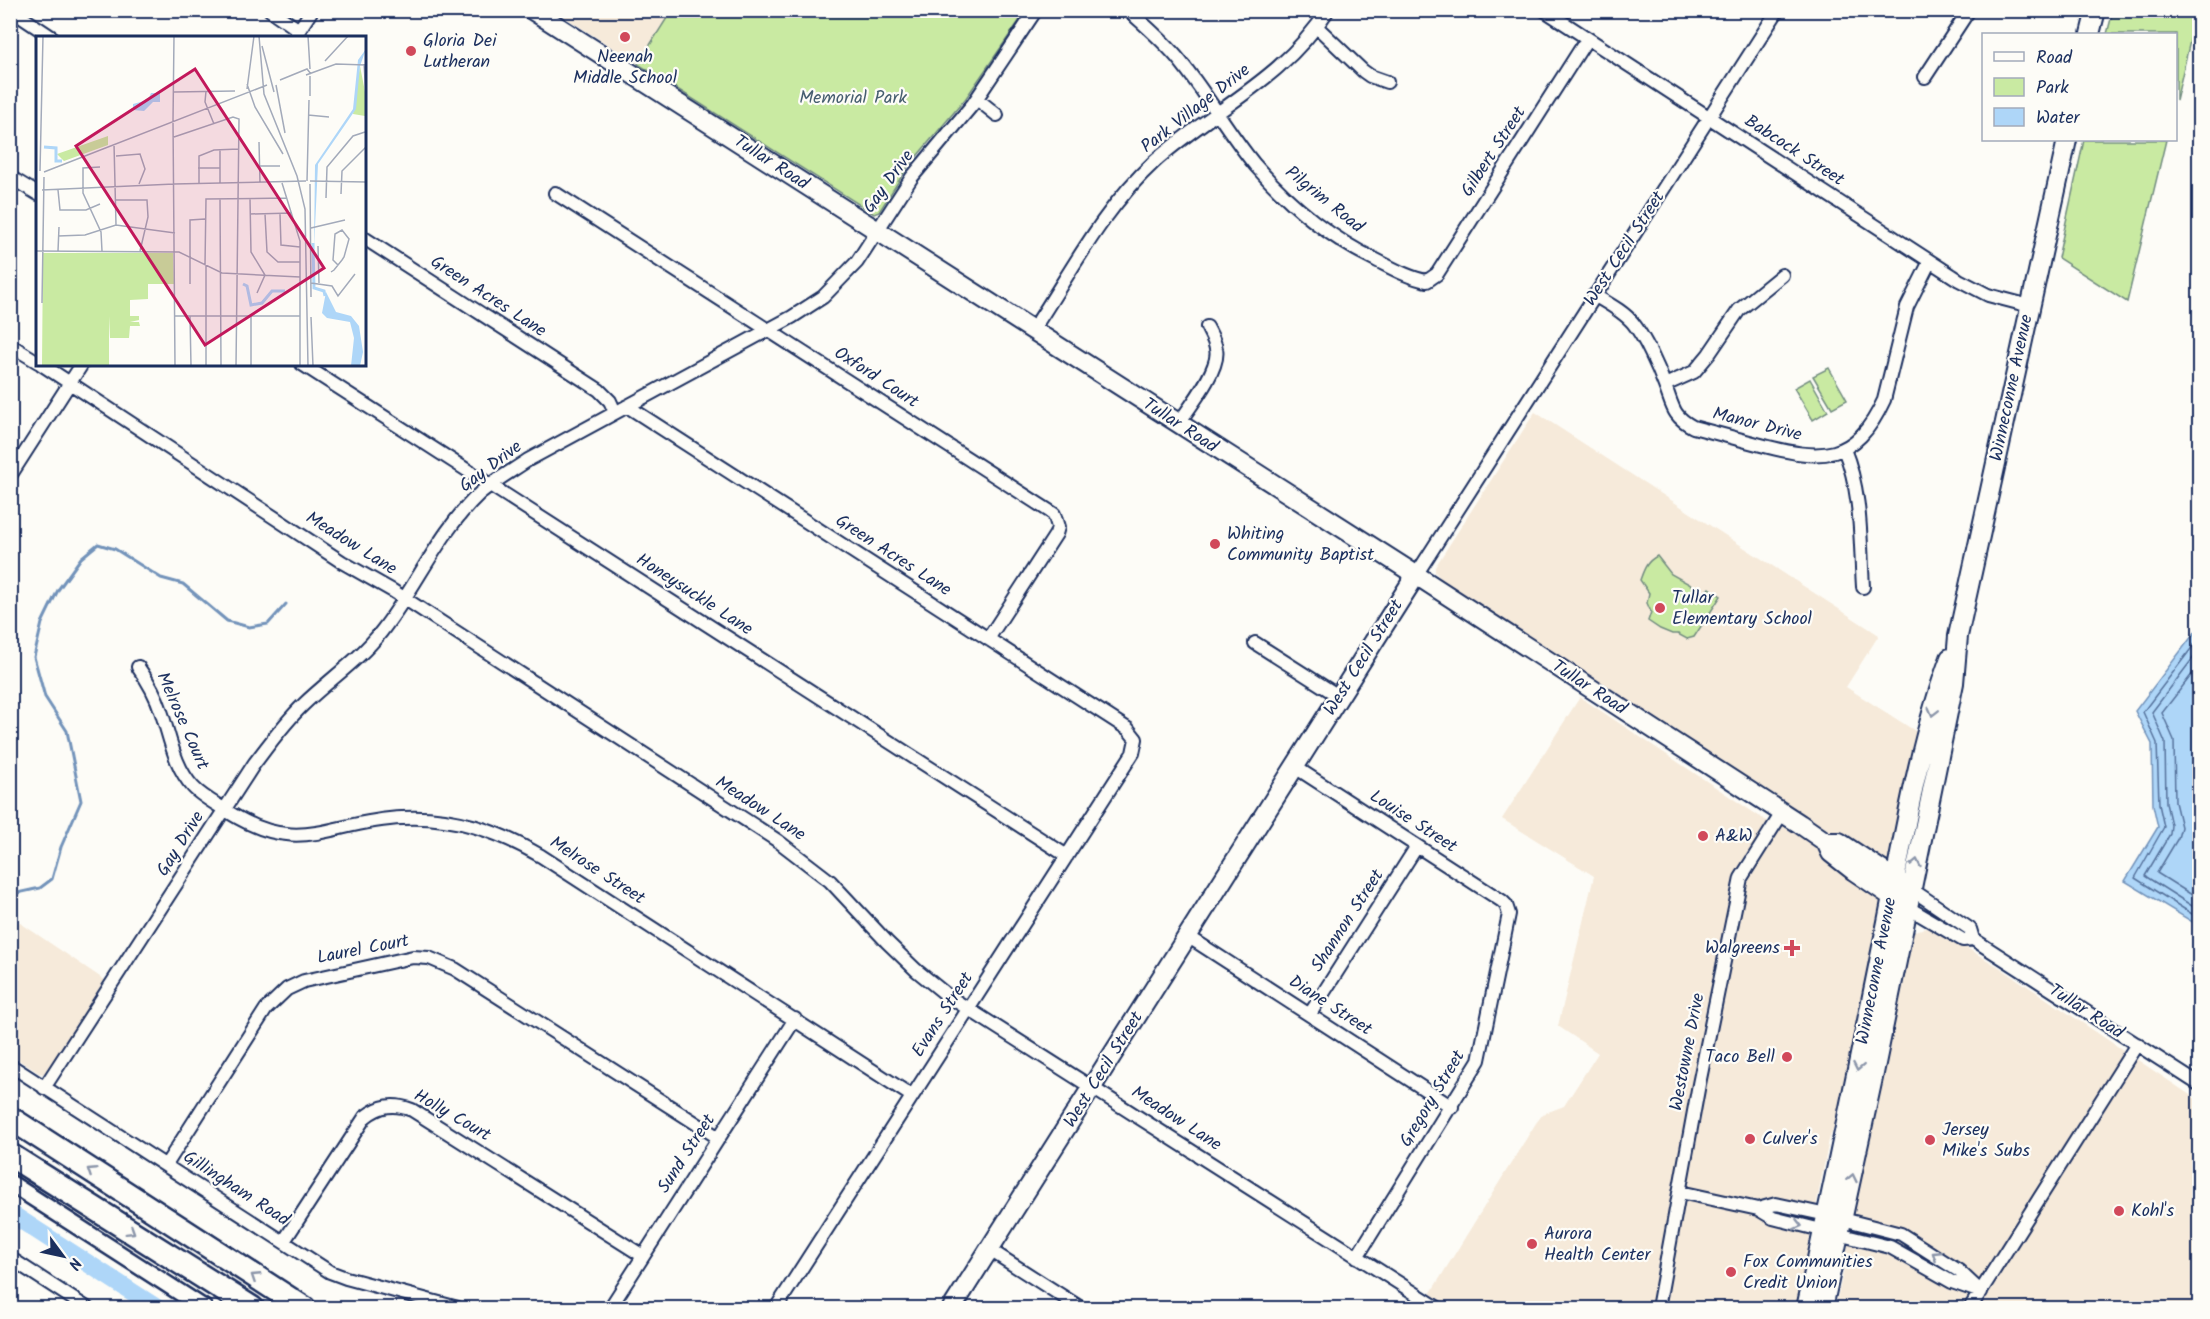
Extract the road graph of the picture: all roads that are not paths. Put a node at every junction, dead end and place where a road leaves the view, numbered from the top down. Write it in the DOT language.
graph roads {
  1 [pos="11,10"];
  2 [pos="270,10"];
  3 [pos="312,10"];
  4 [pos="532,10"];
  5 [pos="1036,10"];
  6 [pos="1128,10"];
  7 [pos="1328,10"];
  8 [pos="1544,10"];
  9 [pos="1778,10"];
  10 [pos="1969,10"];
  11 [pos="2096,10"];
  12 [pos="1317,27"];
  13 [pos="2090,33"];
  14 [pos="297,34"];
  15 [pos="50,36"];
  16 [pos="1587,39"];
  17 [pos="1925,76"];
  18 [pos="1387,82"];
  19 [pos="977,99"];
  20 [pos="1218,114"];
  21 [pos="997,115"];
  22 [pos="1710,118"];
  23 [pos="2067,141"];
  24 [pos="10,177"];
  25 [pos="36,193"];
  26 [pos="555,193"];
  27 [pos="876,231"];
  28 [pos="366,239"];
  29 [pos="1930,261"];
  30 [pos="1782,275"];
  31 [pos="1426,281"];
  32 [pos="1594,295"];
  33 [pos="2030,306"];
  34 [pos="1206,327"];
  35 [pos="767,331"];
  36 [pos="1032,331"];
  37 [pos="10,345"];
  38 [pos="36,362"];
  39 [pos="42,366"];
  40 [pos="81,366"];
  41 [pos="305,366"];
  42 [pos="70,383"];
  43 [pos="1665,386"];
  44 [pos="627,406"];
  45 [pos="615,412"];
  46 [pos="1178,424"];
  47 [pos="1844,448"];
  48 [pos="10,476"];
  49 [pos="490,486"];
  50 [pos="1416,575"];
  51 [pos="1863,587"];
  52 [pos="404,599"];
  53 [pos="988,639"];
  54 [pos="1255,643"];
  55 [pos="138,667"];
  56 [pos="1340,697"];
  57 [pos="1136,739"];
  58 [pos="1295,767"];
  59 [pos="224,809"];
  60 [pos="1782,813"];
  61 [pos="1417,846"];
  62 [pos="1067,856"];
  63 [pos="1901,893"];
  64 [pos="1509,910"];
  65 [pos="1188,937"];
  66 [pos="1973,939"];
  67 [pos="969,1010"];
  68 [pos="1310,1014"];
  69 [pos="795,1019"];
  70 [pos="2137,1044"];
  71 [pos="10,1065"];
  72 [pos="2199,1084"];
  73 [pos="44,1088"];
  74 [pos="1093,1088"];
  75 [pos="912,1096"];
  76 [pos="1452,1107"];
  77 [pos="10,1118"];
  78 [pos="719,1138"];
  79 [pos="10,1155"];
  80 [pos="166,1165"];
  81 [pos="10,1184"];
  82 [pos="1680,1192"];
  83 [pos="1833,1225"];
  84 [pos="284,1241"];
  85 [pos="990,1250"];
  86 [pos="643,1256"];
  87 [pos="1357,1257"];
  88 [pos="10,1258"];
  89 [pos="1981,1292"];
  90 [pos="87,1308"];
  91 [pos="204,1308"];
  92 [pos="252,1308"];
  93 [pos="304,1308"];
  94 [pos="458,1308"];
  95 [pos="610,1308"];
  96 [pos="776,1308"];
  97 [pos="952,1308"];
  98 [pos="1081,1308"];
  99 [pos="1438,1308"];
  100 [pos="1658,1308"];
  101 [pos="1806,1308"];
  102 [pos="1823,1308"];
  103 [pos="1970,1308"];
  1 -- 15 [label="street"];
  2 -- 14 [label="street"];
  3 -- 14 [label="street"];
  4 -- 27 [label="main road, Tullar Road"];
  5 -- 19 [label="street, Gay Drive"];
  6 -- 20 [label="street, Pilgrim Road"];
  7 -- 12 [label="street, Park Village Drive"];
  8 -- 16 [label="street, Babcock Street"];
  9 -- 22 [label="street, West Cecil Street"];
  10 -- 17 [label="street"];
  11 -- 13 [label="main road"];
  12 -- 18 [label="street"];
  12 -- 20 [label="street, Park Village Drive"];
  16 -- 22 [label="street, Babcock Street"];
  16 -- 31 [label="street, Gilbert Street"];
  19 -- 21 [label="street"];
  19 -- 27 [label="street, Gay Drive"];
  20 -- 31 [label="street, Pilgrim Road"];
  20 -- 36 [label="street, Park Village Drive"];
  22 -- 29 [label="street, Babcock Street"];
  22 -- 32 [label="street, West Cecil Street"];
  23 -- 33 [label="main road, Winneconne Avenue"];
  24 -- 25 [label="street"];
  26 -- 35 [label="street, Oxford Court"];
  27 -- 35 [label="street, Gay Drive"];
  27 -- 36 [label="main road, Tullar Road"];
  28 -- 45 [label="street, Green Acres Lane"];
  29 -- 33 [label="street, Babcock Street"];
  29 -- 47 [label="street, Manor Drive"];
  30 -- 43 [label="street"];
  32 -- 43 [label="street, Manor Drive"];
  32 -- 50 [label="street, West Cecil Street"];
  33 -- 63 [label="main road, Winneconne Avenue"];
  34 -- 46 [label="street"];
  35 -- 44 [label="street, Gay Drive"];
  35 -- 53 [label="street, Oxford Court"];
  36 -- 46 [label="main road, Tullar Road"];
  37 -- 38 [label="street, Meadow Lane"];
  39 -- 42 [label="street, Meadow Lane"];
  40 -- 42 [label="street"];
  41 -- 49 [label="street, Honeysuckle Lane"];
  42 -- 48 [label="street"];
  42 -- 52 [label="street, Meadow Lane"];
  43 -- 47 [label="street, Manor Drive"];
  44 -- 45 [label="street, Gay Drive"];
  44 -- 53 [label="street, Green Acres Lane"];
  45 -- 49 [label="street, Gay Drive"];
  46 -- 50 [label="main road, Tullar Road"];
  47 -- 51 [label="street"];
  49 -- 52 [label="street, Gay Drive"];
  49 -- 62 [label="street, Honeysuckle Lane"];
  50 -- 56 [label="main road, West Cecil Street"];
  50 -- 60 [label="main road, Tullar Road"];
  52 -- 59 [label="street, Gay Drive"];
  52 -- 67 [label="street, Meadow Lane"];
  53 -- 57 [label="street, Green Acres Lane"];
  54 -- 56 [label="street"];
  55 -- 59 [label="street, Melrose Court"];
  56 -- 58 [label="main road, West Cecil Street"];
  57 -- 62 [label="street, Evans Street"];
  58 -- 61 [label="street, Louise Street"];
  58 -- 65 [label="main road, West Cecil Street"];
  59 -- 69 [label="street, Melrose Street"];
  59 -- 73 [label="street, Gay Drive"];
  60 -- 63 [label="main road, Tullar Road"];
  60 -- 82 [label="street, Westowne Drive"];
  61 -- 64 [label="street, Louise Street"];
  61 -- 68 [label="street, Shannon Street"];
  62 -- 67 [label="street, Evans Street"];
  63 -- 66 [label="street, Tullar Road"];
  63 -- 66 [label="street, Tullar Road"];
  63 -- 83 [label="main road, Winneconne Avenue"];
  64 -- 76 [label="street, Gregory Street"];
  65 -- 68 [label="street, Diane Street"];
  65 -- 74 [label="main road, West Cecil Street"];
  66 -- 70 [label="street, Tullar Road"];
  67 -- 74 [label="street, Meadow Lane"];
  67 -- 75 [label="street, Evans Street"];
  68 -- 76 [label="street, Diane Street"];
  69 -- 75 [label="street, Melrose Street"];
  69 -- 78 [label="street, Sund Street"];
  70 -- 72 [label="street, Tullar Road"];
  70 -- 89 [label="street"];
  71 -- 73 [label="street, Gillingham Road"];
  73 -- 80 [label="street, Gillingham Road"];
  74 -- 85 [label="main road, West Cecil Street"];
  74 -- 87 [label="street, Meadow Lane"];
  75 -- 96 [label="street, Evans Street"];
  76 -- 87 [label="street, Gregory Street"];
  93 -- 77 [label="highway, one-way"];
  78 -- 80 [label="street, Laurel Court"];
  78 -- 86 [label="street, Sund Street"];
  79 -- 92 [label="highway, one-way"];
  80 -- 84 [label="street, Gillingham Road"];
  81 -- 91 [label="street"];
  82 -- 83 [label="street"];
  82 -- 100 [label="street, Westowne Drive"];
  83 -- 89 [label="street"];
  83 -- 101 [label="main road, Winneconne Avenue"];
  83 -- 102 [label="main road, Winneconne Avenue"];
  84 -- 86 [label="street, Holly Court"];
  84 -- 94 [label="street, Gillingham Road"];
  85 -- 97 [label="main road, West Cecil Street"];
  85 -- 98 [label="street"];
  86 -- 95 [label="street, Sund Street"];
  87 -- 99 [label="street, Meadow Lane"];
  88 -- 90 [label="street"];
  89 -- 103 [label="street"];
}
